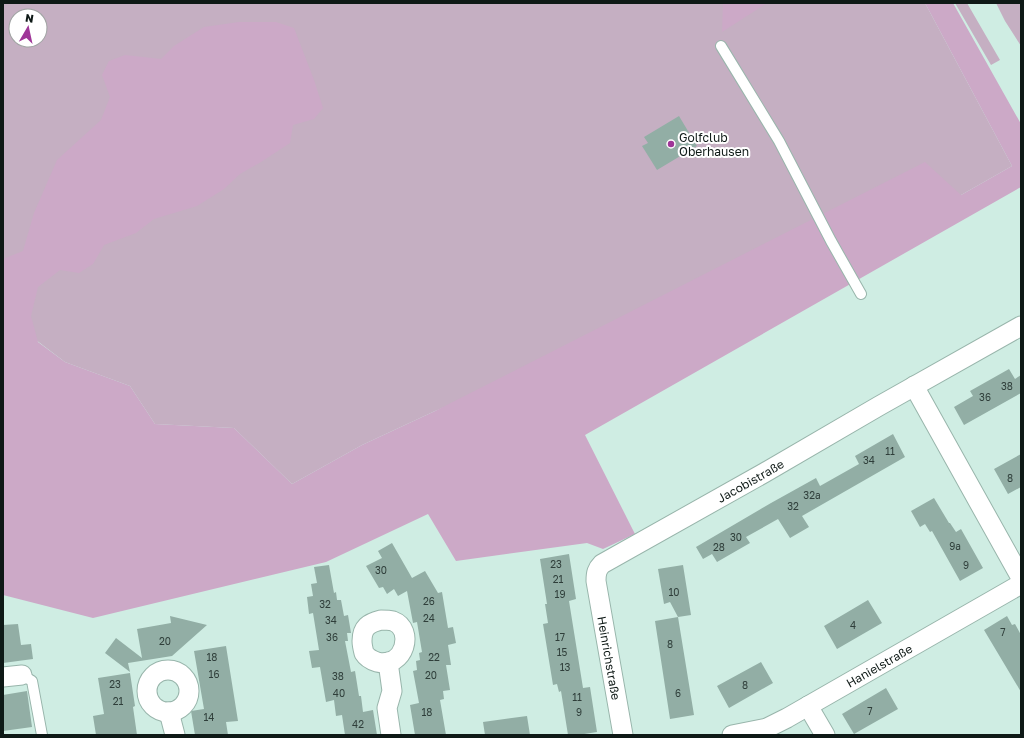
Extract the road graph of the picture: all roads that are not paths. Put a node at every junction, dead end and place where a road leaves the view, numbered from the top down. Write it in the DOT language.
graph roads {
  1 [pos="721,46"];
  2 [pos="861,294"];
  3 [pos="1021,326"];
  4 [pos="914,386"];
  5 [pos="1021,578"];
  6 [pos="596,581"];
  7 [pos="1021,584"];
  8 [pos="388,662"];
  9 [pos="22,675"];
  10 [pos="3,676"];
  11 [pos="808,706"];
  12 [pos="169,712"];
  13 [pos="42,735"];
  14 [pos="175,735"];
  15 [pos="391,735"];
  16 [pos="623,735"];
  17 [pos="732,735"];
  18 [pos="825,735"];
  1 -- 2 [label="lane"];
  3 -- 4 [label="street, Jacobistraße"];
  4 -- 5 [label="street"];
  4 -- 6 [label="street, Jacobistraße"];
  6 -- 16 [label="street, Heinrichstraße"];
  7 -- 11 [label="street, Hanielstraße"];
  8 -- 15 [label="street"];
  9 -- 10 [label="street"];
  9 -- 13 [label="lane"];
  11 -- 17 [label="street, Hanielstraße"];
  11 -- 18 [label="street"];
  12 -- 14 [label="street"];
}
